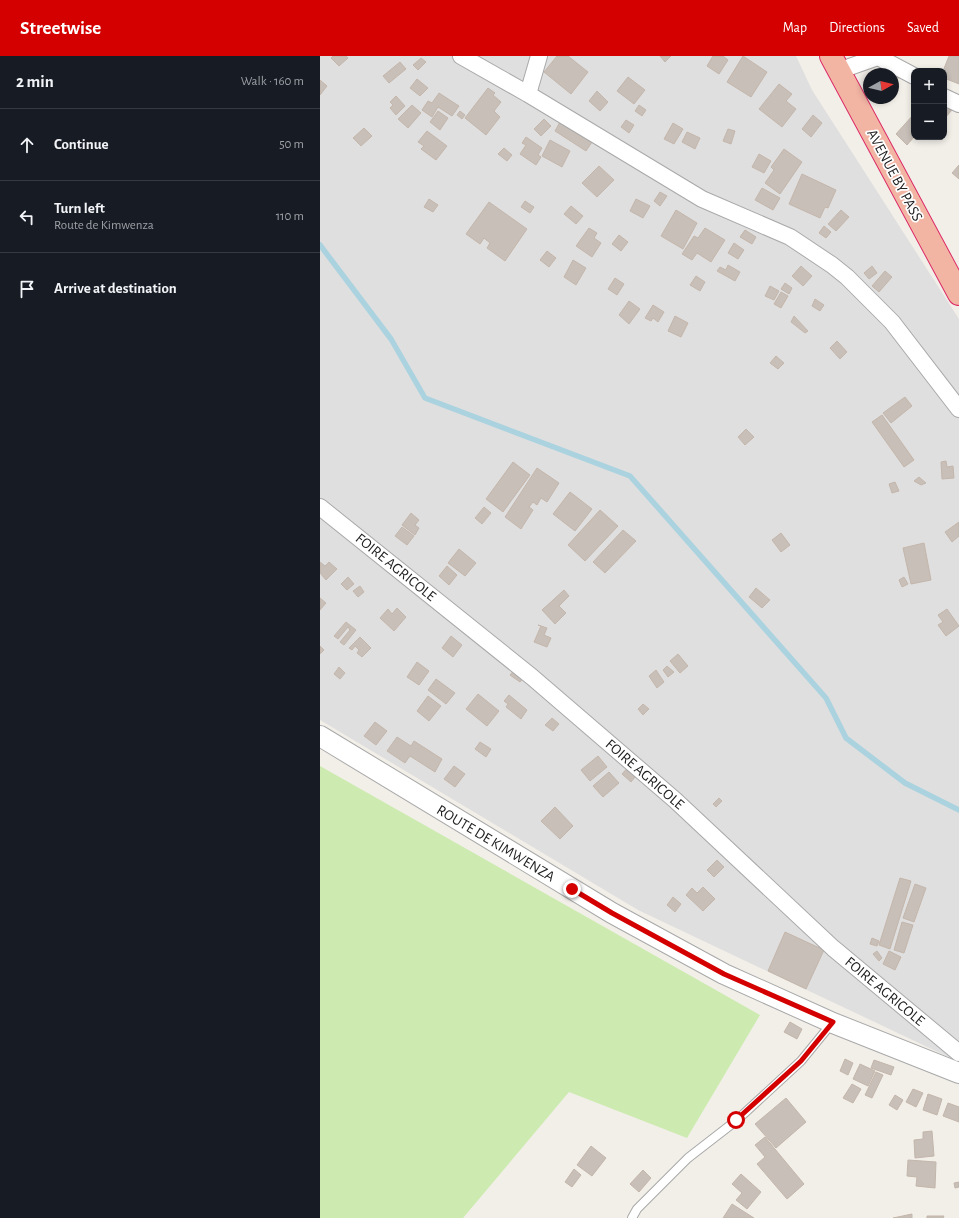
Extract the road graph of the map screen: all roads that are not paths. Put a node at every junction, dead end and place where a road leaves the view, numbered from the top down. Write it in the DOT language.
graph roads {
  1 [pos="461,56"];
  2 [pos="539,56"];
  3 [pos="834,64"];
  4 [pos="911,74"];
  5 [pos="528,94"];
  6 [pos="947,98"];
  7 [pos="959,104"];
  8 [pos="959,294"];
  9 [pos="959,409"];
  10 [pos="320,507"];
  11 [pos="320,736"];
  12 [pos="833,1022"];
  13 [pos="959,1053"];
  14 [pos="959,1073"];
  15 [pos="632,1218"];
  1 -- 5 [label="street"];
  2 -- 5 [label="street"];
  3 -- 4 [label="street"];
  3 -- 8 [label="highway, AVENUE BY PASS"];
  5 -- 9 [label="street"];
  6 -- 7 [label="street"];
  10 -- 13 [label="street, FOIRE AGRICOLE"];
  11 -- 12 [label="street, ROUTE DE KIMWENZA"];
  12 -- 14 [label="street, ROUTE DE KIMWENZA"];
  12 -- 15 [label="lane"];
}
